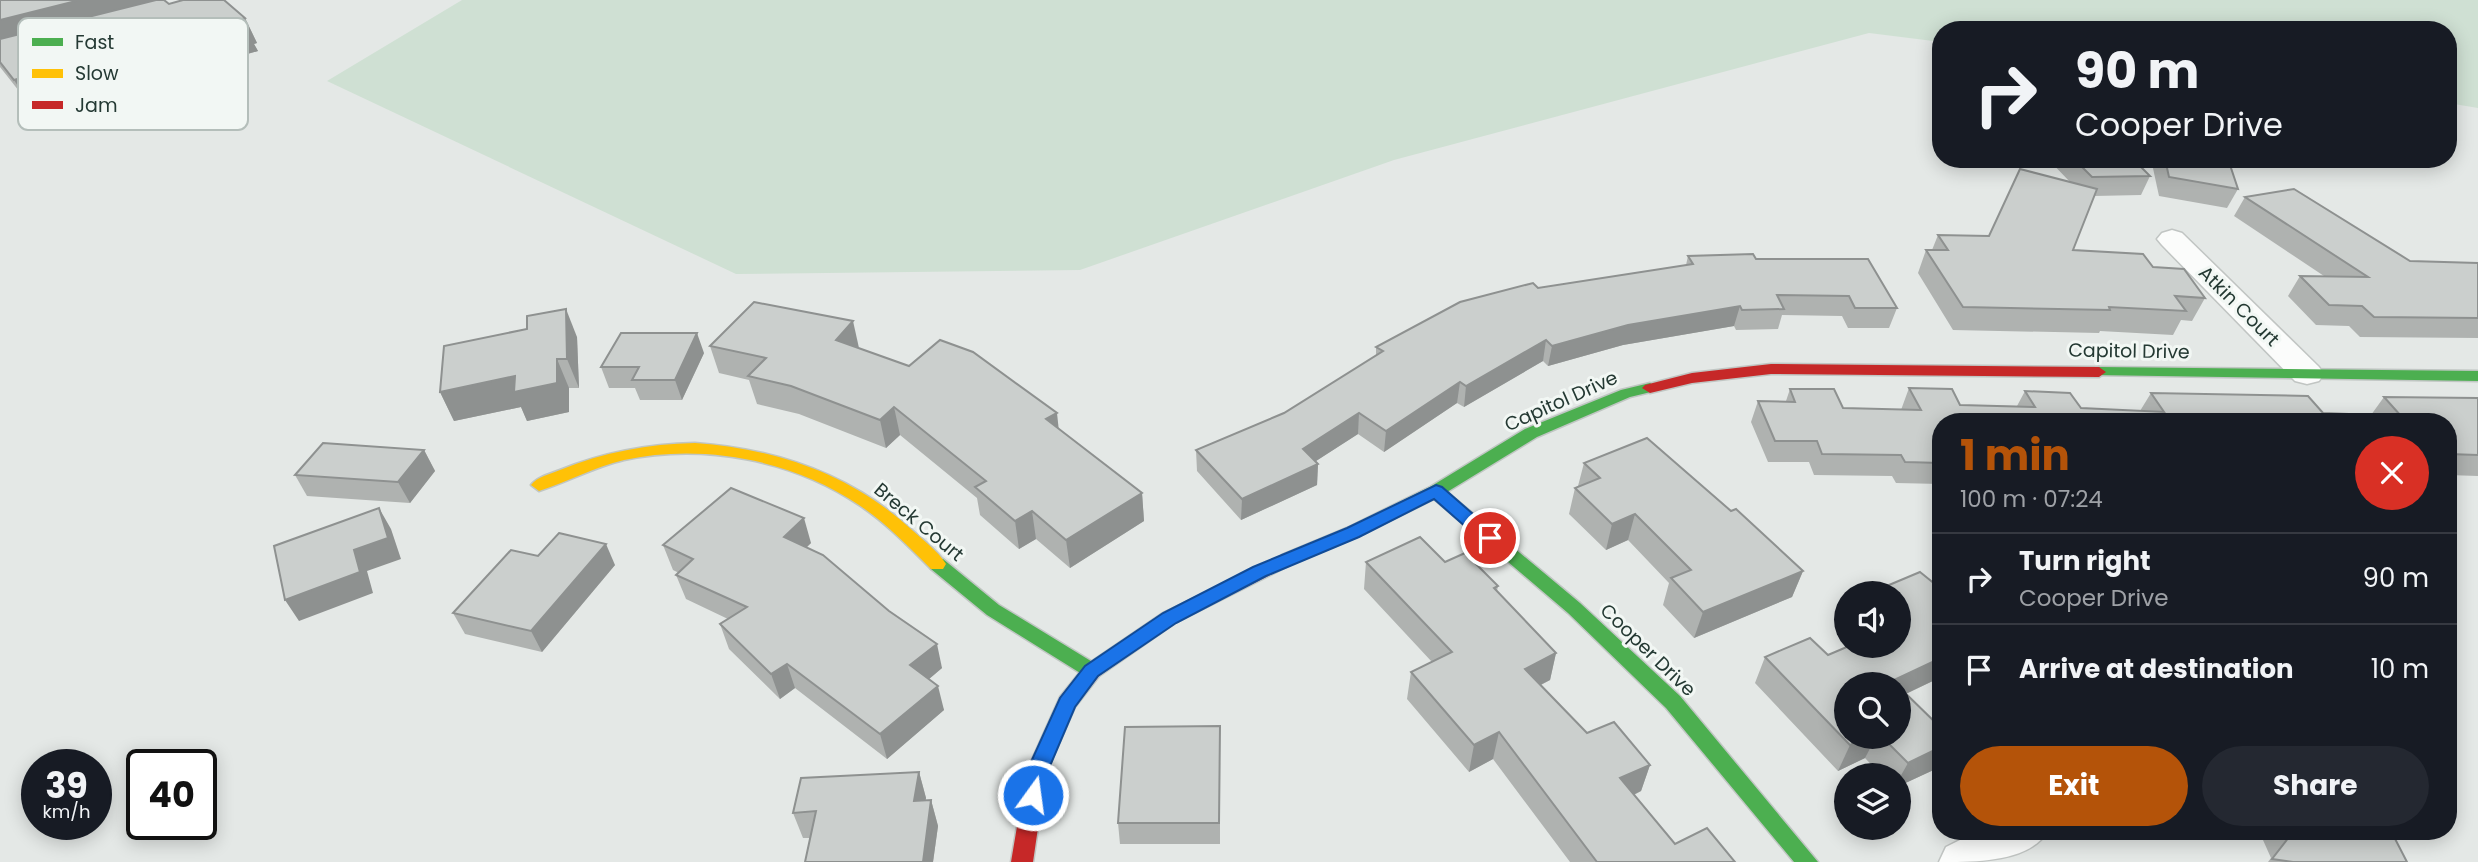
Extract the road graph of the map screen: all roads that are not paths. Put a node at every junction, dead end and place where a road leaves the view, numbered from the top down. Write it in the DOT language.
graph roads {
  1 [pos="2172,239"];
  2 [pos="2307,374"];
  3 [pos="2478,376"];
  4 [pos="539,485"];
  5 [pos="1436,491"];
  6 [pos="1091,671"];
  7 [pos="2007,840"];
  8 [pos="1022,862"];
  9 [pos="1807,862"];
  10 [pos="1964,862"];
  1 -- 2 [label="street, Atkin Court"];
  2 -- 3 [label="street, Capitol Drive"];
  2 -- 5 [label="street, Capitol Drive"];
  4 -- 6 [label="street, Breck Court"];
  5 -- 6 [label="street, Capitol Drive"];
  5 -- 9 [label="street, Cooper Drive"];
  6 -- 8 [label="street, Capitol Drive"];
  7 -- 10 [label="street"];
}
